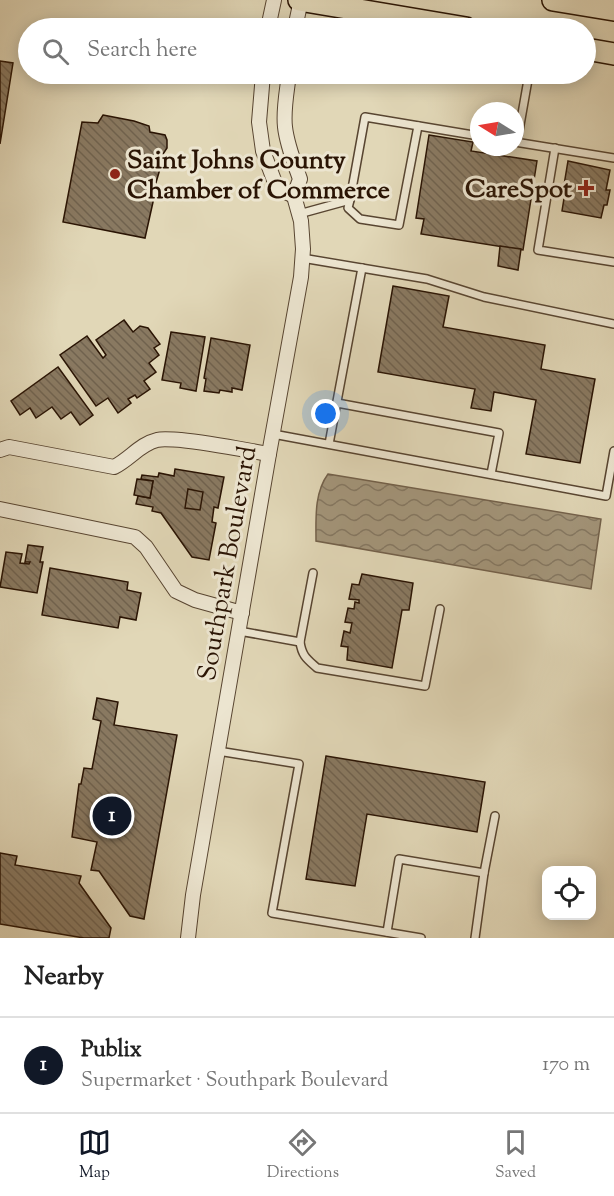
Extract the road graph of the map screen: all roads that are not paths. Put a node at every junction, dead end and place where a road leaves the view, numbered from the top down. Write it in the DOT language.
graph roads {
  1 [pos="274,0"];
  2 [pos="300,0"];
  3 [pos="553,0"];
  4 [pos="614,10"];
  5 [pos="270,18"];
  6 [pos="297,18"];
  7 [pos="407,18"];
  8 [pos="596,51"];
  9 [pos="614,54"];
  10 [pos="262,84"];
  11 [pos="288,84"];
  12 [pos="527,84"];
  13 [pos="524,102"];
  14 [pos="418,126"];
  15 [pos="470,135"];
  16 [pos="524,143"];
  17 [pos="555,148"];
  18 [pos="614,158"];
  19 [pos="294,196"];
  20 [pos="350,200"];
  21 [pos="299,214"];
  22 [pos="302,258"];
  23 [pos="614,262"];
  24 [pos="362,268"];
  25 [pos="614,324"];
  26 [pos="337,403"];
  27 [pos="273,434"];
  28 [pos="329,444"];
  29 [pos="0,450"];
  30 [pos="614,450"];
  31 [pos="269,454"];
  32 [pos="491,474"];
  33 [pos="0,509"];
  34 [pos="313,573"];
  35 [pos="440,609"];
  36 [pos="242,613"];
  37 [pos="238,631"];
  38 [pos="300,642"];
  39 [pos="218,751"];
  40 [pos="495,816"];
  41 [pos="484,873"];
  42 [pos="387,932"];
  43 [pos="188,938"];
  44 [pos="421,938"];
  45 [pos="475,938"];
  1 -- 5 [label="street"];
  2 -- 6 [label="street"];
  2 -- 7 [label="main road"];
  3 -- 4 [label="main road"];
  8 -- 9 [label="main road"];
  10 -- 19 [label="street"];
  11 -- 19 [label="street, Southpark Boulevard"];
  12 -- 13 [label="lane"];
  14 -- 15 [label="lane"];
  14 -- 20 [label="lane"];
  14 -- 20 [label="lane"];
  16 -- 17 [label="lane"];
  17 -- 18 [label="lane"];
  17 -- 23 [label="lane"];
  19 -- 21 [label="street, Southpark Boulevard"];
  20 -- 21 [label="lane"];
  21 -- 22 [label="street, Southpark Boulevard"];
  22 -- 24 [label="lane"];
  22 -- 27 [label="street, Southpark Boulevard"];
  24 -- 25 [label="lane"];
  24 -- 26 [label="lane"];
  26 -- 28 [label="lane"];
  26 -- 32 [label="lane"];
  27 -- 28 [label="lane"];
  27 -- 31 [label="street, Southpark Boulevard"];
  28 -- 32 [label="lane"];
  29 -- 31 [label="street"];
  30 -- 32 [label="lane"];
  31 -- 36 [label="street, Southpark Boulevard"];
  33 -- 36 [label="street"];
  34 -- 38 [label="lane"];
  35 -- 38 [label="lane"];
  36 -- 37 [label="street, Southpark Boulevard"];
  37 -- 38 [label="lane"];
  37 -- 39 [label="street, Southpark Boulevard"];
  39 -- 42 [label="lane"];
  39 -- 43 [label="street, Southpark Boulevard"];
  40 -- 41 [label="lane"];
  41 -- 42 [label="lane"];
  41 -- 45 [label="lane"];
  42 -- 44 [label="lane"];
}
